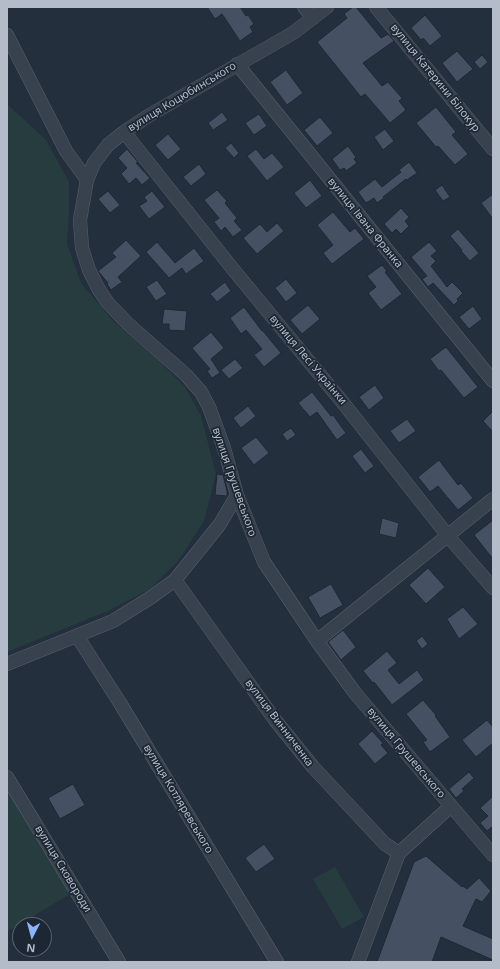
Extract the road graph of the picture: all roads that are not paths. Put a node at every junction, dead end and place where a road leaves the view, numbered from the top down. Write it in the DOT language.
graph roads {
  1 [pos="304,7"];
  2 [pos="327,7"];
  3 [pos="376,7"];
  4 [pos="313,18"];
  5 [pos="7,35"];
  6 [pos="236,64"];
  7 [pos="124,132"];
  8 [pos="493,149"];
  9 [pos="87,180"];
  10 [pos="80,220"];
  11 [pos="493,381"];
  12 [pos="237,495"];
  13 [pos="493,499"];
  14 [pos="448,536"];
  15 [pos="175,580"];
  16 [pos="493,588"];
  17 [pos="77,636"];
  18 [pos="317,642"];
  19 [pos="7,664"];
  20 [pos="7,776"];
  21 [pos="451,806"];
  22 [pos="398,853"];
  23 [pos="493,855"];
  24 [pos="119,962"];
  25 [pos="277,962"];
  26 [pos="358,962"];
  1 -- 4 [label="street"];
  2 -- 4 [label="street, вулиця Коцюбинського"];
  3 -- 8 [label="street, вулиця Катерини Білокур"];
  4 -- 6 [label="street, вулиця Коцюбинського"];
  5 -- 9 [label="street"];
  6 -- 7 [label="street, вулиця Коцюбинського"];
  6 -- 11 [label="street, вулиця Івана Франка"];
  7 -- 9 [label="street, вулиця Коцюбинського"];
  7 -- 14 [label="street, вулиця Лесі Українки"];
  9 -- 10 [label="street, вулиця Коцюбинського"];
  10 -- 12 [label="street, вулиця Грушевського"];
  12 -- 15 [label="street"];
  12 -- 18 [label="street, вулиця Грушевського"];
  13 -- 14 [label="street"];
  14 -- 16 [label="street, вулиця Лесі Українки"];
  14 -- 18 [label="street"];
  15 -- 17 [label="street"];
  15 -- 22 [label="street, вулиця Винниченка"];
  17 -- 19 [label="street"];
  17 -- 25 [label="street, вулиця Котляревського"];
  18 -- 21 [label="street, вулиця Грушевського"];
  20 -- 24 [label="street, вулиця Сковороди"];
  21 -- 22 [label="street"];
  21 -- 23 [label="street, вулиця Грушевського"];
  22 -- 26 [label="street"];
}
